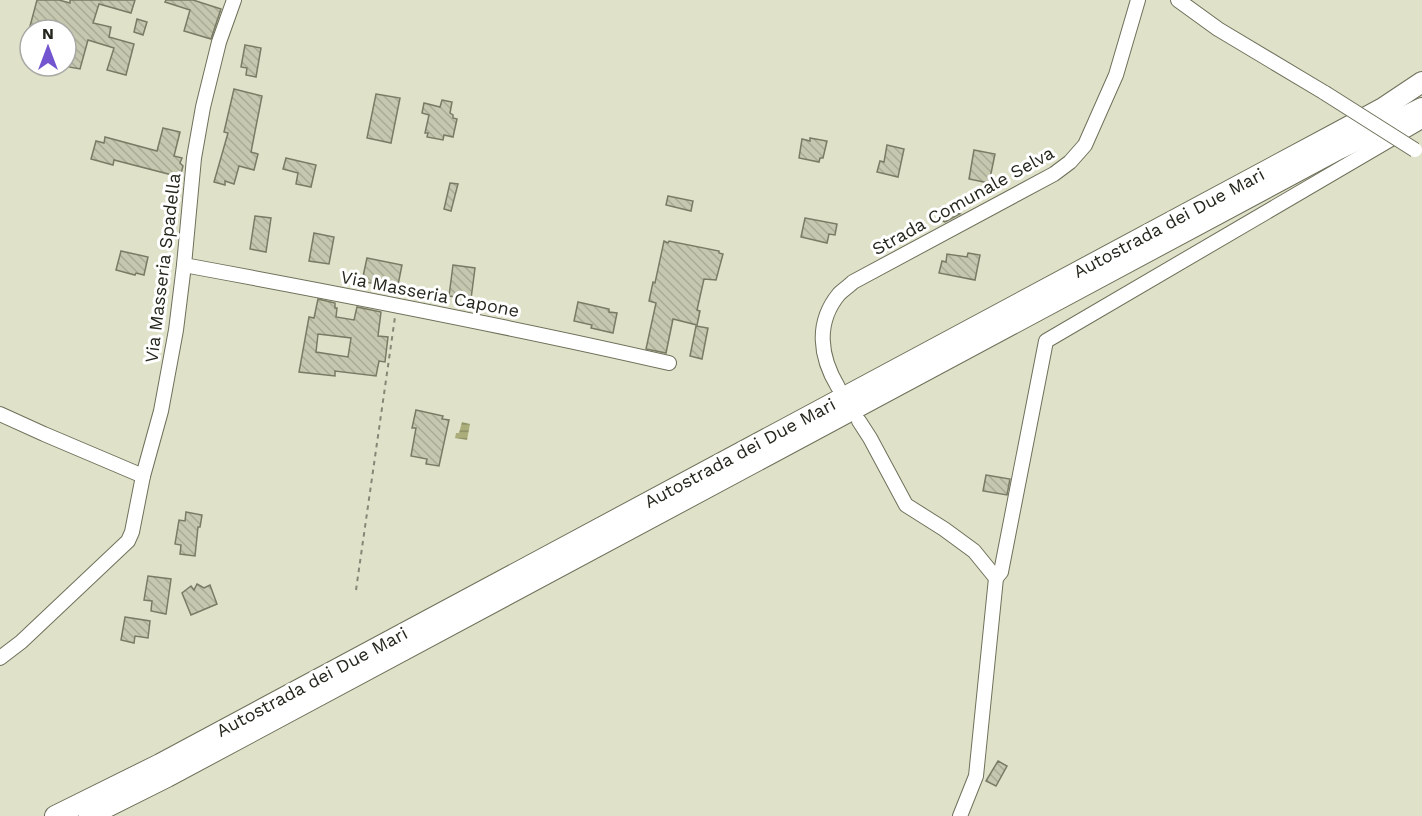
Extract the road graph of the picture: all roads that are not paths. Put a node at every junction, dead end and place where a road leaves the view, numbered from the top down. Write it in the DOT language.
graph roads {
  1 [pos="234,0"];
  2 [pos="1138,0"];
  3 [pos="1178,0"];
  4 [pos="1422,82"];
  5 [pos="1422,108"];
  6 [pos="1422,121"];
  7 [pos="1419,152"];
  8 [pos="184,265"];
  9 [pos="669,363"];
  10 [pos="838,387"];
  11 [pos="0,414"];
  12 [pos="859,421"];
  13 [pos="143,476"];
  14 [pos="996,578"];
  15 [pos="21,642"];
  16 [pos="0,658"];
  17 [pos="0,669"];
  18 [pos="55,816"];
  19 [pos="89,816"];
  20 [pos="960,816"];
  1 -- 8 [label="street, Via Masseria Spadella"];
  2 -- 10 [label="street, Strada Comunale Selva"];
  3 -- 7 [label="street, bridge"];
  4 -- 18 [label="highway, Autostrada dei Due Mari"];
  5 -- 19 [label="highway, Autostrada dei Due Mari"];
  6 -- 14 [label="street"];
  8 -- 9 [label="street, Via Masseria Capone"];
  8 -- 13 [label="street, Via Masseria Spadella"];
  11 -- 13 [label="street"];
  12 -- 14 [label="street"];
  13 -- 15 [label="street, Via Masseria Spadella"];
  14 -- 20 [label="street"];
  15 -- 16 [label="street"];
  15 -- 17 [label="street"];
}
